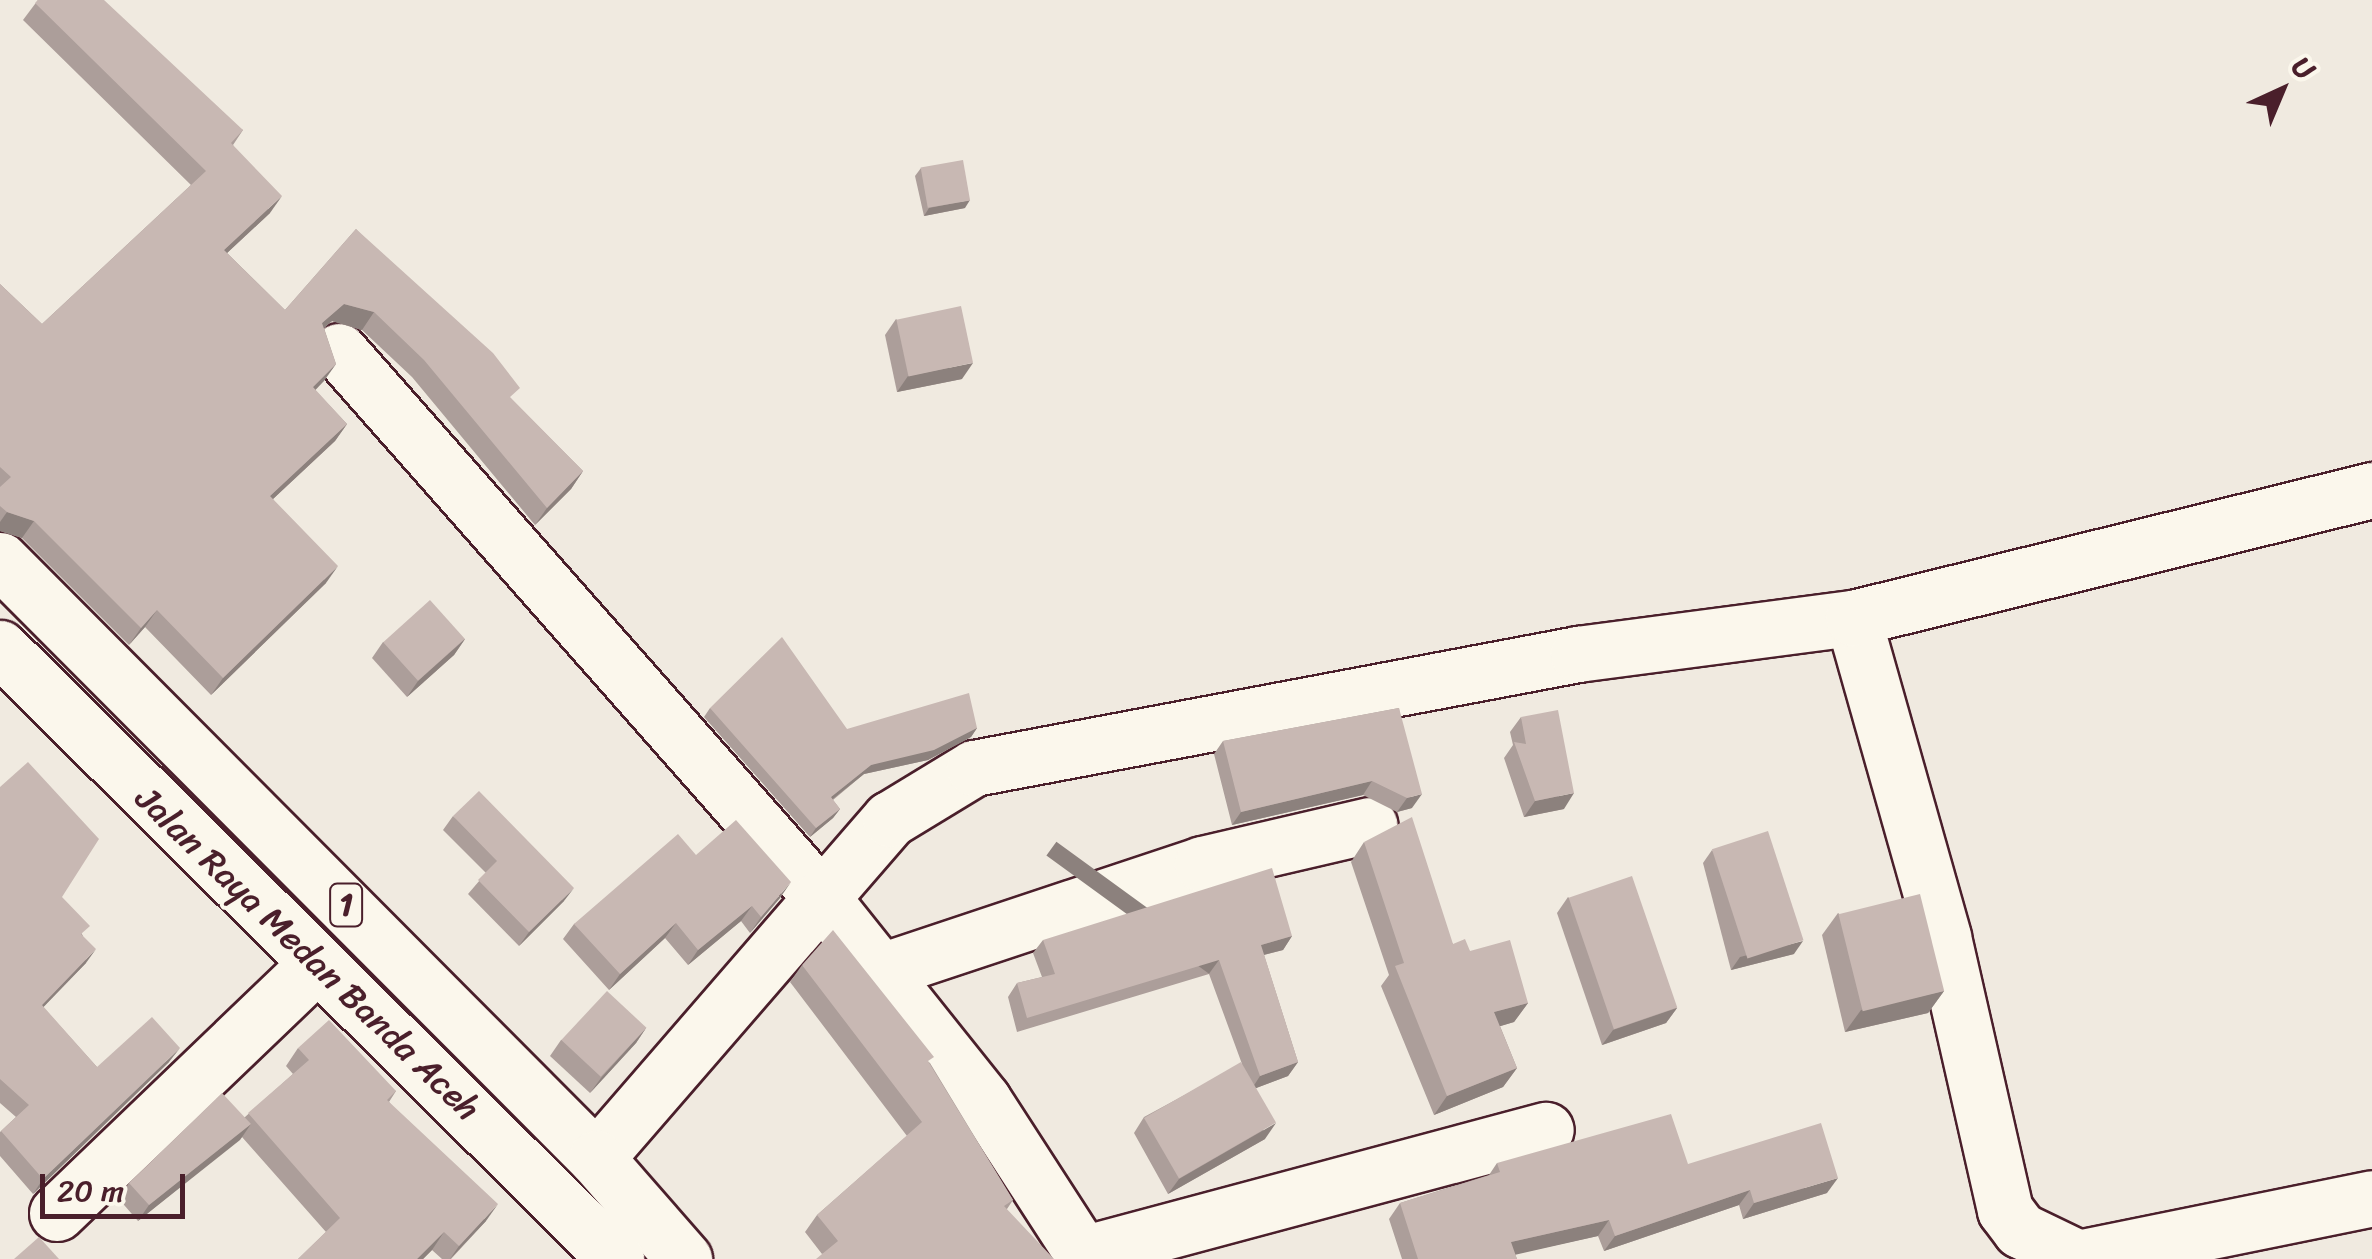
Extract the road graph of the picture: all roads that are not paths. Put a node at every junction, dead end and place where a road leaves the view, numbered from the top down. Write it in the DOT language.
graph roads {
  1 [pos="339,351"];
  2 [pos="2372,490"];
  3 [pos="0,560"];
  4 [pos="1853,618"];
  5 [pos="0,648"];
  6 [pos="1370,825"];
  7 [pos="822,897"];
  8 [pos="315,966"];
  9 [pos="882,972"];
  10 [pos="1546,1130"];
  11 [pos="596,1158"];
  12 [pos="2372,1198"];
  13 [pos="56,1214"];
  14 [pos="1084,1256"];
  15 [pos="616,1259"];
  16 [pos="684,1259"];
  1 -- 7 [label="main road"];
  2 -- 4 [label="main road"];
  3 -- 11 [label="main road, Jalan Raya Medan Banda Aceh / 1"];
  4 -- 7 [label="main road"];
  4 -- 12 [label="main road"];
  5 -- 8 [label="main road, Jalan Raya Medan Banda Aceh / 1"];
  6 -- 9 [label="main road"];
  7 -- 9 [label="main road"];
  7 -- 11 [label="main road"];
  8 -- 13 [label="main road"];
  8 -- 15 [label="main road, Jalan Raya Medan Banda Aceh / 1"];
  9 -- 14 [label="main road"];
  10 -- 14 [label="main road"];
  11 -- 16 [label="main road, Jalan Raya Medan Banda Aceh / 1"];
}
